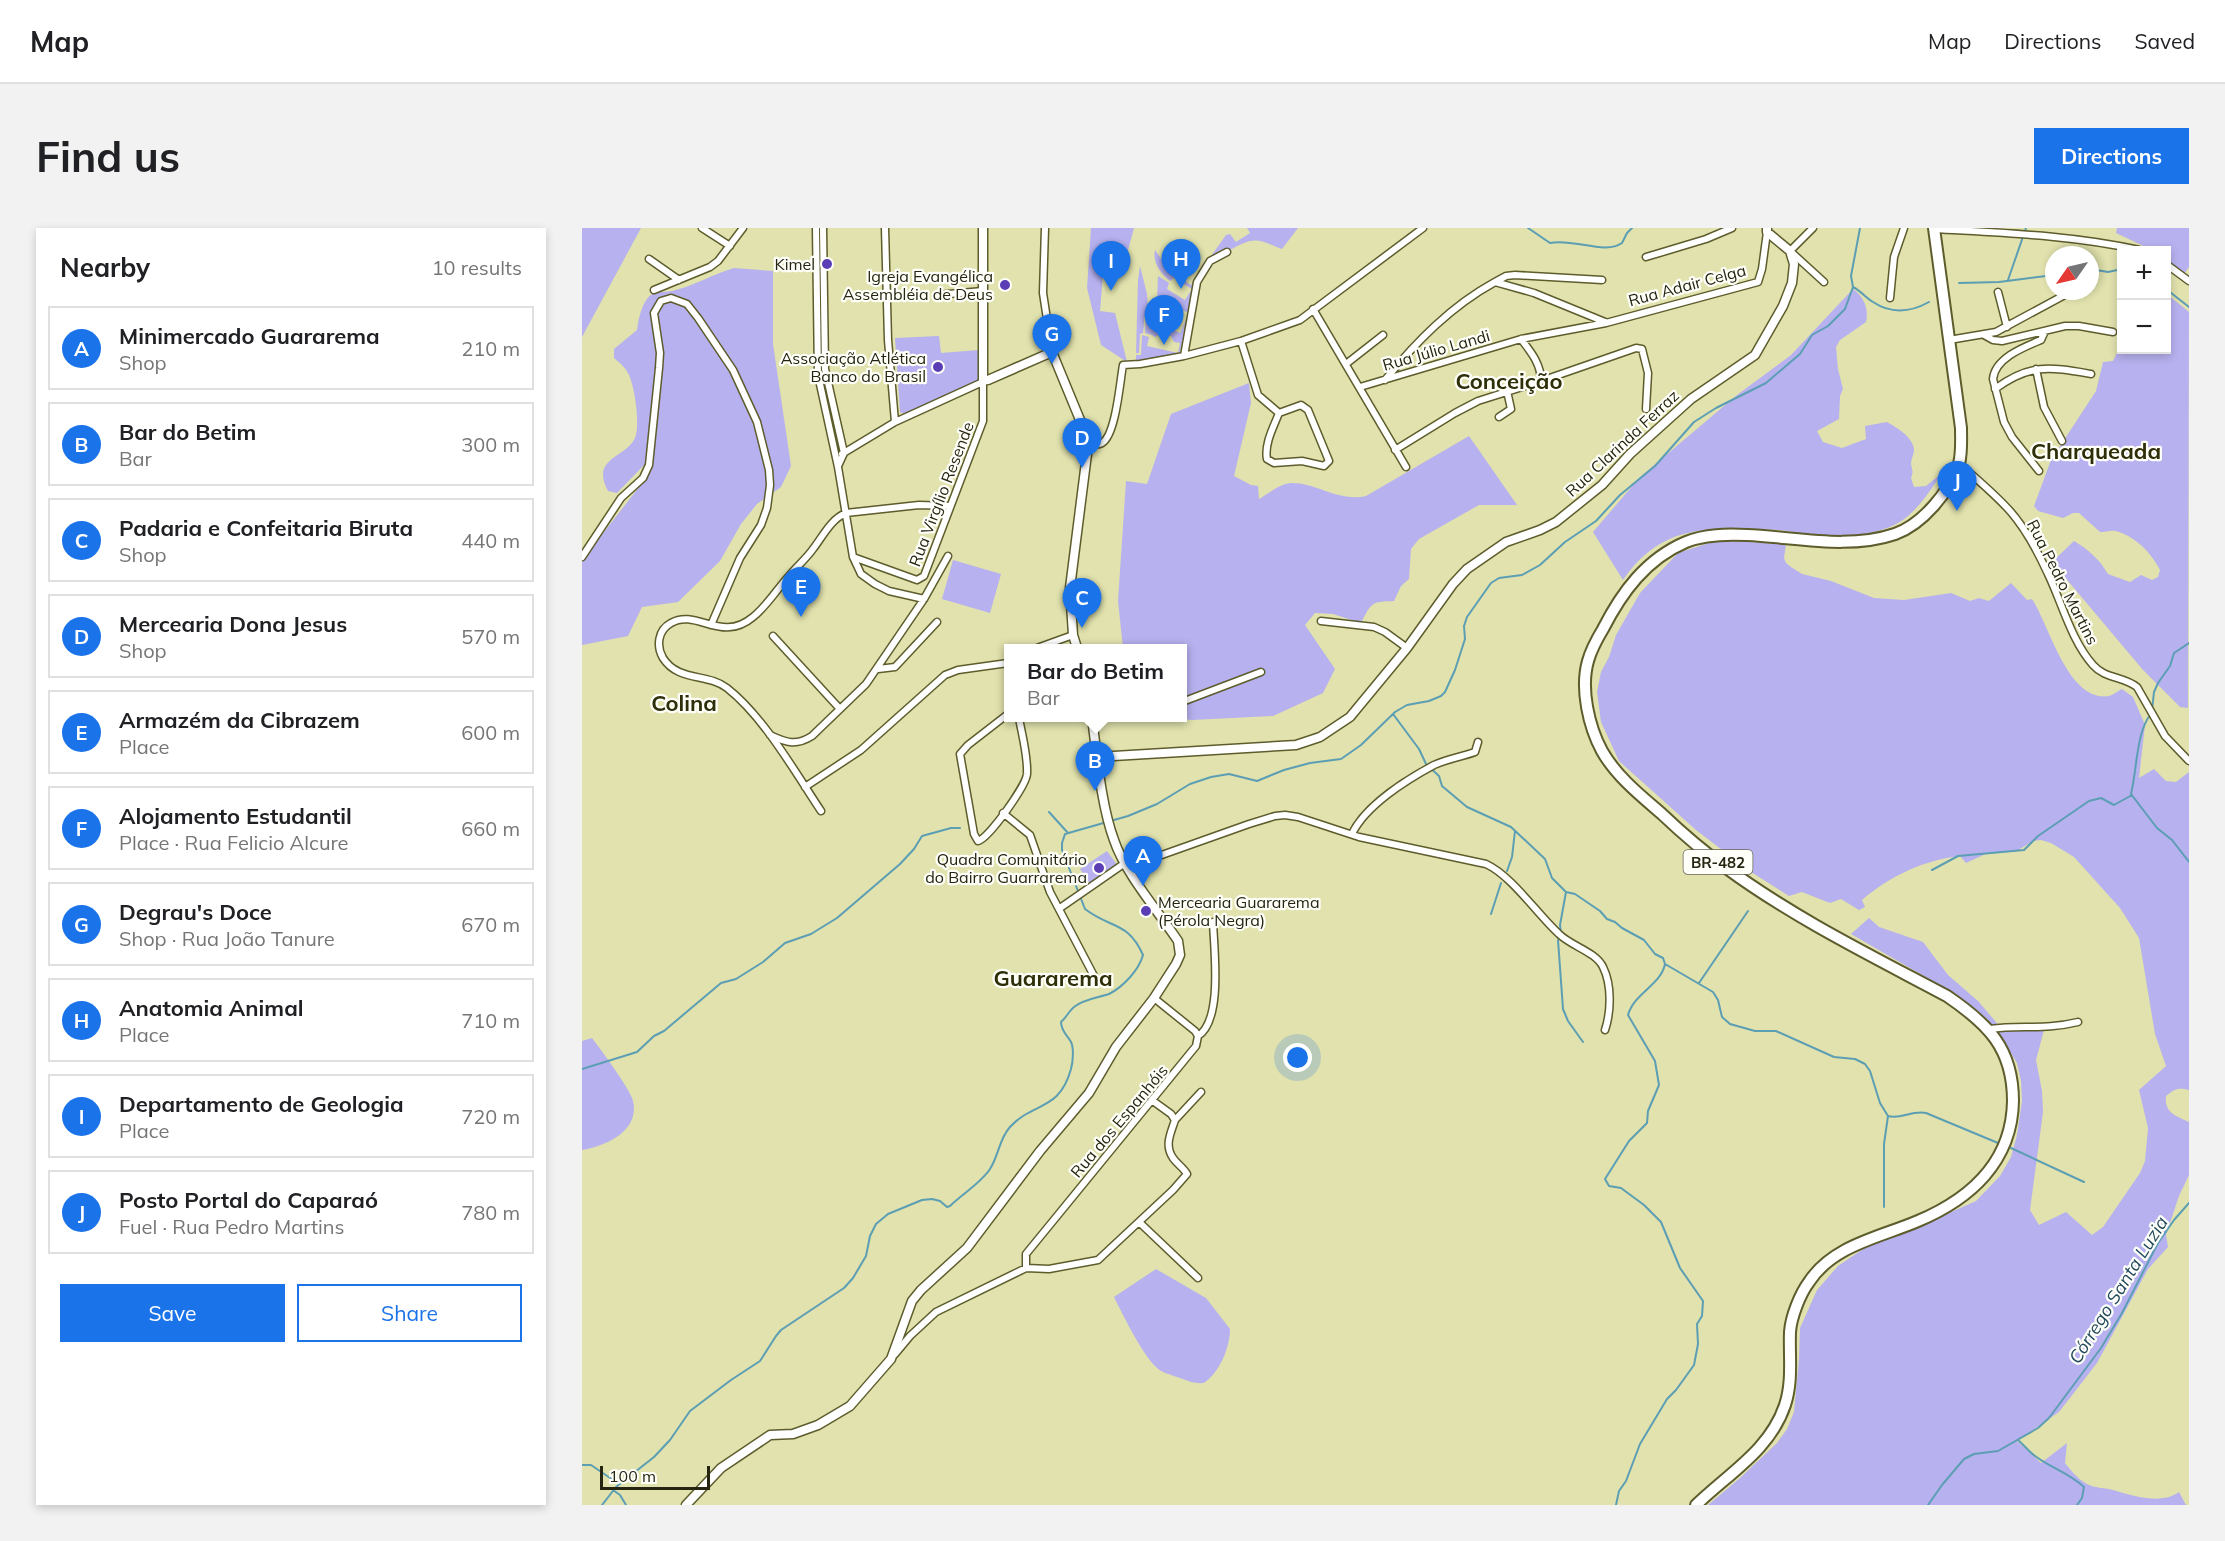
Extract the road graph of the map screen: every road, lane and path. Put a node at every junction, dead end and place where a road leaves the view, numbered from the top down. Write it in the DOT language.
graph roads {
  1 [pos="702,228"];
  2 [pos="744,228"];
  3 [pos="885,228"];
  4 [pos="983,228"];
  5 [pos="1045,228"];
  6 [pos="1423,228"];
  7 [pos="1732,228"];
  8 [pos="1813,228"];
  9 [pos="1904,228"];
  10 [pos="1767,230"];
  11 [pos="819,231"];
  12 [pos="1934,231"];
  13 [pos="2007,231"];
  14 [pos="730,246"];
  15 [pos="2117,246"];
  16 [pos="1790,251"];
  17 [pos="1227,252"];
  18 [pos="1646,257"];
  19 [pos="649,259"];
  20 [pos="2171,268"];
  21 [pos="820,271"];
  22 [pos="1602,279"];
  23 [pos="679,280"];
  24 [pos="2189,281"];
  25 [pos="1495,282"];
  26 [pos="1824,282"];
  27 [pos="654,290"];
  28 [pos="983,291"];
  29 [pos="1998,292"];
  30 [pos="937,295"];
  31 [pos="1890,298"];
  32 [pos="2056,300"];
  33 [pos="1313,309"];
  34 [pos="1606,323"];
  35 [pos="2007,327"];
  36 [pos="2045,331"];
  37 [pos="2113,332"];
  38 [pos="1383,335"];
  39 [pos="1984,335"];
  40 [pos="1521,339"];
  41 [pos="1949,340"];
  42 [pos="1241,341"];
  43 [pos="1052,352"];
  44 [pos="1184,356"];
  45 [pos="1346,364"];
  46 [pos="2036,369"];
  47 [pos="826,374"];
  48 [pos="2091,374"];
  49 [pos="818,375"];
  50 [pos="1384,380"];
  51 [pos="985,381"];
  52 [pos="1541,381"];
  53 [pos="1360,387"];
  54 [pos="1995,389"];
  55 [pos="1507,391"];
  56 [pos="1646,409"];
  57 [pos="1279,412"];
  58 [pos="1499,417"];
  59 [pos="895,422"];
  60 [pos="2062,441"];
  61 [pos="1088,446"];
  62 [pos="1395,450"];
  63 [pos="844,453"];
  64 [pos="836,457"];
  65 [pos="1959,463"];
  66 [pos="838,467"];
  67 [pos="1406,467"];
  68 [pos="2039,471"];
  69 [pos="950,506"];
  70 [pos="846,513"];
  71 [pos="948,556"];
  72 [pos="582,557"];
  73 [pos="853,557"];
  74 [pos="924,599"];
  75 [pos="1321,621"];
  76 [pos="937,622"];
  77 [pos="711,625"];
  78 [pos="1073,635"];
  79 [pos="773,636"];
  80 [pos="1048,644"];
  81 [pos="1076,644"];
  82 [pos="1407,648"];
  83 [pos="1004,664"];
  84 [pos="878,669"];
  85 [pos="1261,672"];
  86 [pos="1187,700"];
  87 [pos="840,710"];
  88 [pos="1004,717"];
  89 [pos="1020,722"];
  90 [pos="1093,722"];
  91 [pos="769,734"];
  92 [pos="1478,742"];
  93 [pos="1097,757"];
  94 [pos="2189,761"];
  95 [pos="805,787"];
  96 [pos="821,811"];
  97 [pos="1003,813"];
  98 [pos="1352,834"];
  99 [pos="1126,865"];
  100 [pos="1060,908"];
  101 [pos="1213,922"];
  102 [pos="1094,976"];
  103 [pos="1154,998"];
  104 [pos="2078,1022"];
  105 [pos="1990,1029"];
  106 [pos="1605,1030"];
  107 [pos="1198,1036"];
  108 [pos="1201,1092"];
  109 [pos="1153,1101"];
  110 [pos="1175,1120"];
  111 [pos="1139,1222"];
  112 [pos="1026,1268"];
  113 [pos="1198,1278"];
  114 [pos="891,1359"];
  115 [pos="686,1505"];
  116 [pos="1696,1505"];
  1 -- 14 [label="street"];
  2 -- 14 [label="street"];
  3 -- 59 [label="street"];
  4 -- 28 [label="street"];
  5 -- 43 [label="street"];
  6 -- 33 [label="street"];
  7 -- 18 [label="street"];
  8 -- 16 [label="street"];
  9 -- 31 [label="street"];
  10 -- 16 [label="street"];
  10 -- 34 [label="street, Rua Adair Celga"];
  11 -- 21 [label="street"];
  12 -- 13 [label="street"];
  12 -- 41 [label="highway, BR-482"];
  13 -- 15 [label="street"];
  14 -- 23 [label="street"];
  16 -- 26 [label="street"];
  16 -- 82 [label="street, Rua Clarinda Ferraz"];
  17 -- 44 [label="street"];
  19 -- 23 [label="street"];
  20 -- 24 [label="street"];
  21 -- 47 [label="street"];
  21 -- 49 [label="street"];
  22 -- 25 [label="street"];
  23 -- 27 [label="street"];
  25 -- 34 [label="street"];
  25 -- 50 [label="street"];
  28 -- 30 [label="street"];
  28 -- 51 [label="street"];
  29 -- 35 [label="street"];
  32 -- 35 [label="street"];
  33 -- 42 [label="street"];
  33 -- 45 [label="street"];
  34 -- 40 [label="street, Rua Júlio Landi"];
  35 -- 39 [label="street"];
  36 -- 37 [label="street"];
  36 -- 39 [label="street"];
  36 -- 54 [label="street"];
  38 -- 45 [label="street"];
  39 -- 41 [label="street"];
  40 -- 50 [label="street, Rua Júlio Landi"];
  40 -- 52 [label="street"];
  41 -- 65 [label="highway, BR-482"];
  42 -- 44 [label="street"];
  42 -- 57 [label="street"];
  43 -- 51 [label="street"];
  43 -- 61 [label="street"];
  44 -- 61 [label="street"];
  45 -- 53 [label="street"];
  46 -- 48 [label="street"];
  46 -- 54 [label="street"];
  46 -- 60 [label="street"];
  47 -- 49 [label="street"];
  47 -- 63 [label="street"];
  49 -- 64 [label="street"];
  50 -- 53 [label="street, Rua Júlio Landi"];
  51 -- 59 [label="street"];
  51 -- 69 [label="street, Rua Virgílio Resende"];
  52 -- 55 [label="street"];
  52 -- 56 [label="street"];
  53 -- 62 [label="street"];
  54 -- 68 [label="street"];
  55 -- 58 [label="street"];
  55 -- 62 [label="street"];
  57 -- 57 [label="street"];
  59 -- 63 [label="street"];
  61 -- 78 [label="street"];
  62 -- 67 [label="street"];
  63 -- 64 [label="street"];
  63 -- 66 [label="street"];
  64 -- 66 [label="street"];
  65 -- 94 [label="street, Rua Pedro Martins"];
  65 -- 105 [label="highway, BR-482"];
  66 -- 70 [label="street"];
  69 -- 70 [label="street"];
  69 -- 73 [label="street, Rua Virgílio Resende"];
  70 -- 73 [label="street"];
  70 -- 77 [label="street"];
  71 -- 74 [label="street"];
  72 -- 77 [label="street"];
  73 -- 74 [label="street"];
  74 -- 84 [label="street"];
  75 -- 82 [label="street"];
  76 -- 84 [label="street"];
  77 -- 91 [label="street"];
  78 -- 80 [label="street"];
  78 -- 81 [label="street"];
  79 -- 87 [label="street"];
  82 -- 93 [label="street, Rua Clarinda Ferraz"];
  83 -- 95 [label="street"];
  84 -- 87 [label="street"];
  85 -- 86 [label="street"];
  87 -- 91 [label="street"];
  88 -- 97 [label="street"];
  89 -- 97 [label="street"];
  90 -- 93 [label="street"];
  91 -- 95 [label="street"];
  92 -- 98 [label="street"];
  93 -- 99 [label="street"];
  95 -- 96 [label="street"];
  97 -- 100 [label="street"];
  98 -- 99 [label="street"];
  98 -- 106 [label="street"];
  99 -- 100 [label="street"];
  99 -- 103 [label="street"];
  100 -- 102 [label="street"];
  101 -- 107 [label="street, Rua dos Espanhóis"];
  103 -- 107 [label="street"];
  103 -- 114 [label="street"];
  104 -- 105 [label="street"];
  105 -- 116 [label="highway, BR-482"];
  107 -- 109 [label="street, Rua dos Espanhóis"];
  108 -- 110 [label="street"];
  109 -- 110 [label="street"];
  109 -- 112 [label="street, Rua dos Espanhóis"];
  110 -- 111 [label="street"];
  111 -- 112 [label="street"];
  111 -- 113 [label="street"];
  112 -- 114 [label="street"];
  114 -- 115 [label="street"];
}
